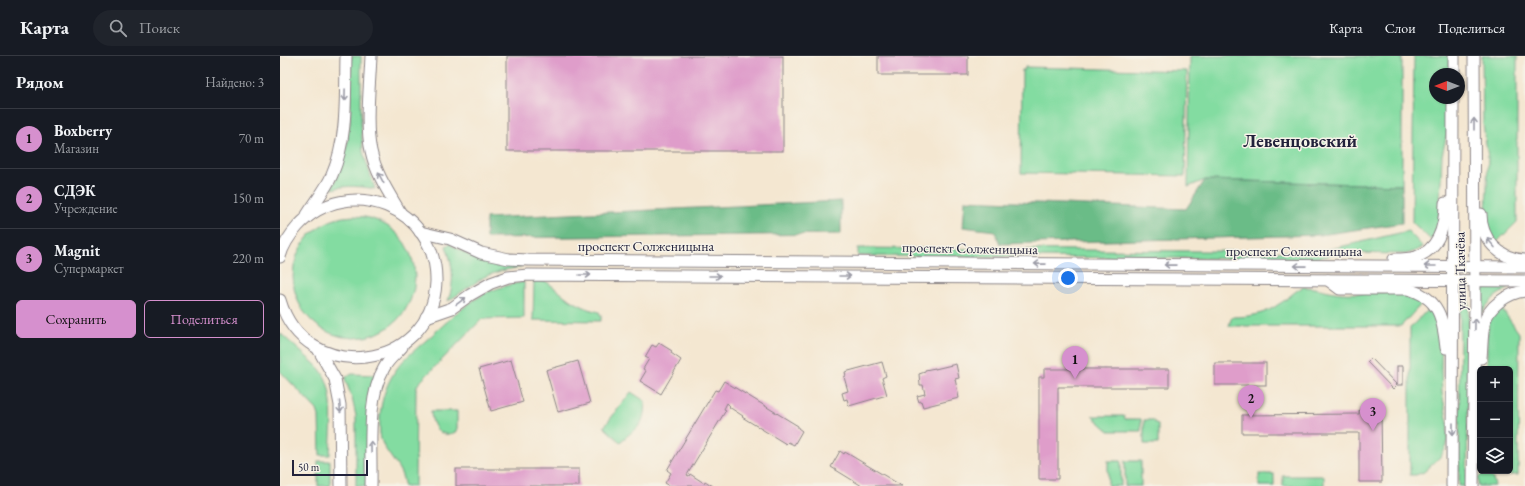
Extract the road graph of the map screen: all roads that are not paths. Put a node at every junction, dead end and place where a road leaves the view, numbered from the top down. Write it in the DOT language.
graph roads {
  1 [pos="346,56"];
  2 [pos="371,56"];
  3 [pos="1454,56"];
  4 [pos="1474,56"];
  5 [pos="1454,68"];
  6 [pos="1454,104"];
  7 [pos="1453,148"];
  8 [pos="1474,150"];
  9 [pos="400,212"];
  10 [pos="306,217"];
  11 [pos="420,232"];
  12 [pos="290,234"];
  13 [pos="280,239"];
  14 [pos="280,257"];
  15 [pos="1525,260"];
  16 [pos="1329,266"];
  17 [pos="1452,266"];
  18 [pos="1474,266"];
  19 [pos="1525,266"];
  20 [pos="1328,280"];
  21 [pos="1452,281"];
  22 [pos="1475,281"];
  23 [pos="1525,281"];
  24 [pos="1525,291"];
  25 [pos="280,300"];
  26 [pos="426,317"];
  27 [pos="280,318"];
  28 [pos="294,328"];
  29 [pos="410,338"];
  30 [pos="318,349"];
  31 [pos="1480,366"];
  32 [pos="1477,384"];
  33 [pos="1452,390"];
  34 [pos="1474,391"];
  35 [pos="341,486"];
  36 [pos="371,486"];
  37 [pos="1452,486"];
  38 [pos="1473,486"];
  1 -- 10 [label="street, one-way"];
  9 -- 2 [label="street, one-way"];
  3 -- 5 [label="street"];
  8 -- 4 [label="street, улица Ткачёва, one-way"];
  6 -- 7 [label="street, улица Ткачёва"];
  7 -- 16 [label="street"];
  7 -- 17 [label="street, улица Ткачёва"];
  15 -- 8 [label="street, one-way"];
  8 -- 18 [label="street, улица Ткачёва"];
  9 -- 10 [label="street"];
  9 -- 11 [label="street"];
  10 -- 12 [label="street"];
  16 -- 11 [label="street, проспект Солженицына, one-way"];
  11 -- 26 [label="street"];
  12 -- 13 [label="street"];
  12 -- 14 [label="street"];
  17 -- 16 [label="street, проспект Солженицына, one-way"];
  17 -- 18 [label="street, проспект Солженицына"];
  17 -- 21 [label="street, улица Ткачёва"];
  18 -- 19 [label="street, проспект Солженицына"];
  18 -- 22 [label="street, улица Ткачёва"];
  20 -- 21 [label="street, проспект Солженицына"];
  26 -- 20 [label="street, проспект Солженицына, one-way"];
  20 -- 33 [label="street"];
  21 -- 22 [label="street, проспект Солженицына"];
  21 -- 33 [label="street, улица Ткачёва"];
  22 -- 23 [label="street, проспект Солженицына"];
  34 -- 22 [label="street, улица Ткачёва, one-way"];
  24 -- 31 [label="street"];
  25 -- 28 [label="street"];
  26 -- 29 [label="street"];
  27 -- 28 [label="street"];
  28 -- 30 [label="street"];
  29 -- 30 [label="street"];
  36 -- 29 [label="street, one-way"];
  30 -- 35 [label="street, one-way"];
  32 -- 34 [label="street"];
  33 -- 37 [label="street, улица Ткачёва, one-way"];
  34 -- 38 [label="street, улица Ткачёва"];
}
